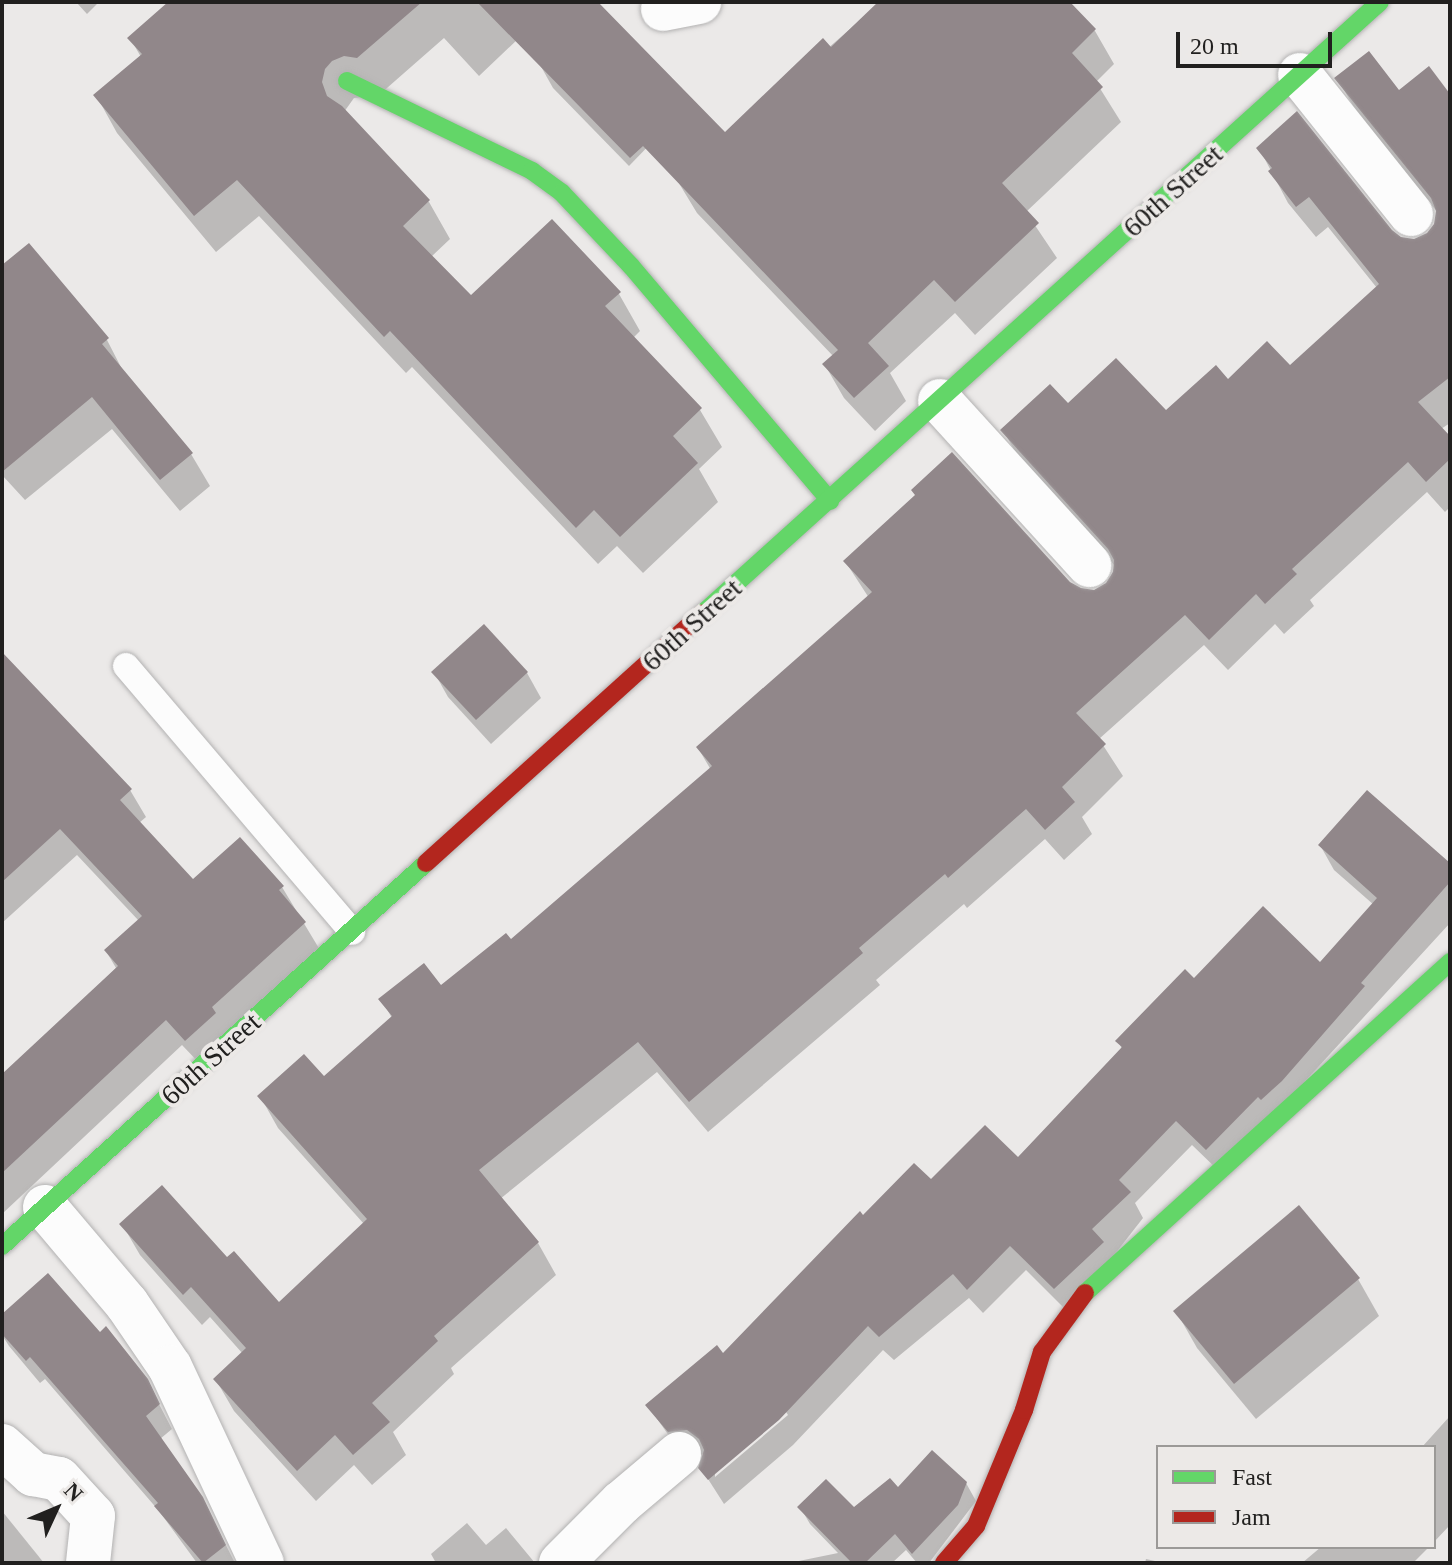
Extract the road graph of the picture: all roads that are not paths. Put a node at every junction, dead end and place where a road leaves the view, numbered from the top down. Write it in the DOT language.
graph roads {
  1 [pos="1380,2"];
  2 [pos="1300,75"];
  3 [pos="347,81"];
  4 [pos="1411,214"];
  5 [pos="940,401"];
  6 [pos="830,501"];
  7 [pos="1089,565"];
  8 [pos="126,666"];
  9 [pos="352,932"];
  10 [pos="1450,962"];
  11 [pos="45,1207"];
  12 [pos="2,1246"];
  13 [pos="2,1446"];
  14 [pos="679,1454"];
  15 [pos="88,1563"];
  16 [pos="262,1563"];
  17 [pos="561,1563"];
  18 [pos="944,1563"];
  1 -- 2 [label="street, 60th Street"];
  2 -- 4 [label="street"];
  2 -- 5 [label="street, 60th Street"];
  3 -- 6 [label="street"];
  5 -- 6 [label="street, 60th Street"];
  5 -- 7 [label="street"];
  6 -- 9 [label="street, 60th Street"];
  8 -- 9 [label="lane"];
  9 -- 11 [label="street, 60th Street"];
  10 -- 18 [label="street"];
  11 -- 12 [label="street, 60th Street"];
  11 -- 16 [label="street"];
  13 -- 15 [label="street"];
  14 -- 17 [label="street"];
}
